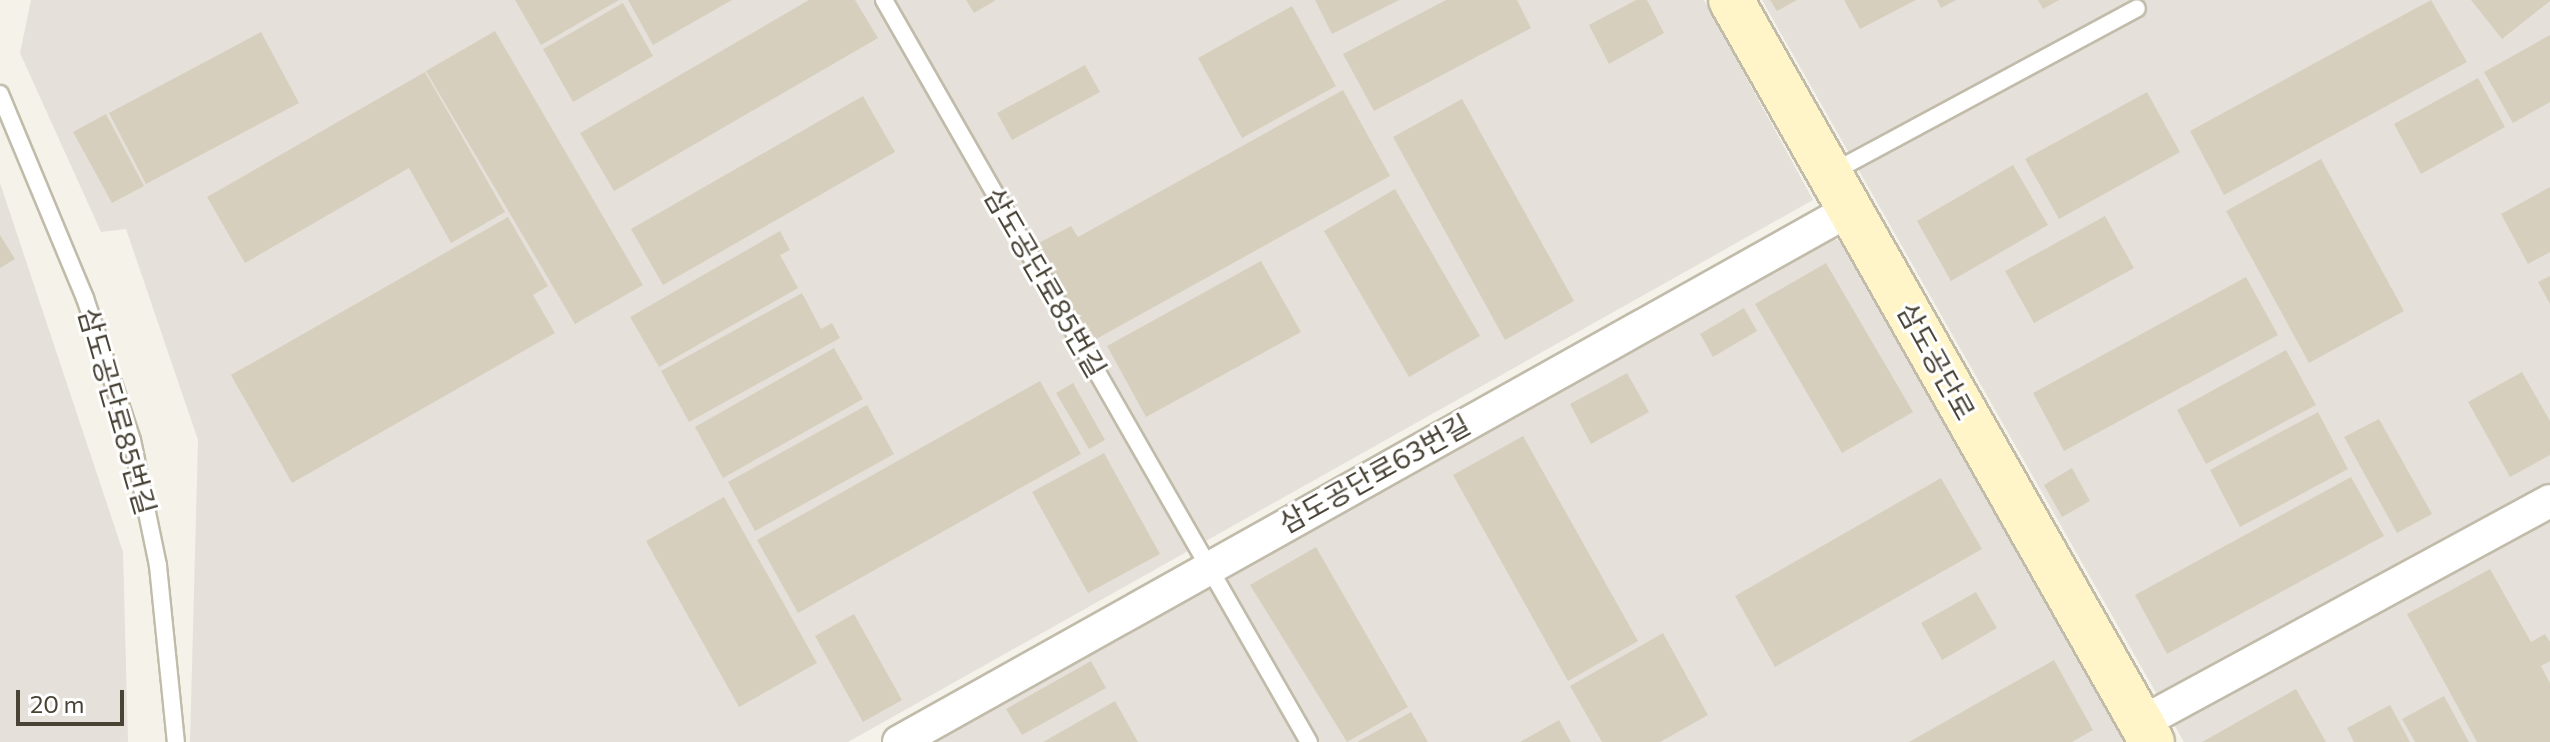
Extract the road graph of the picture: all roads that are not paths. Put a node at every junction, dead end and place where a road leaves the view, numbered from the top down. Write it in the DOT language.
graph roads {
  1 [pos="884,0"];
  2 [pos="1731,0"];
  3 [pos="2137,8"];
  4 [pos="0,94"];
  5 [pos="1841,191"];
  6 [pos="2550,501"];
  7 [pos="1207,565"];
  8 [pos="2146,733"];
  9 [pos="176,742"];
  10 [pos="899,742"];
  11 [pos="1309,742"];
  1 -- 7 [label="lane, 삼도공단로85번길"];
  2 -- 5 [label="street, 삼도공단로"];
  3 -- 5 [label="lane"];
  4 -- 9 [label="lane, 삼도공단로85번길"];
  5 -- 7 [label="street, 삼도공단로63번길"];
  5 -- 8 [label="street, 삼도공단로"];
  6 -- 8 [label="street, 삼도공단로"];
  7 -- 10 [label="street, 삼도공단로63번길"];
  7 -- 11 [label="lane, 삼도공단로85번길"];
}
